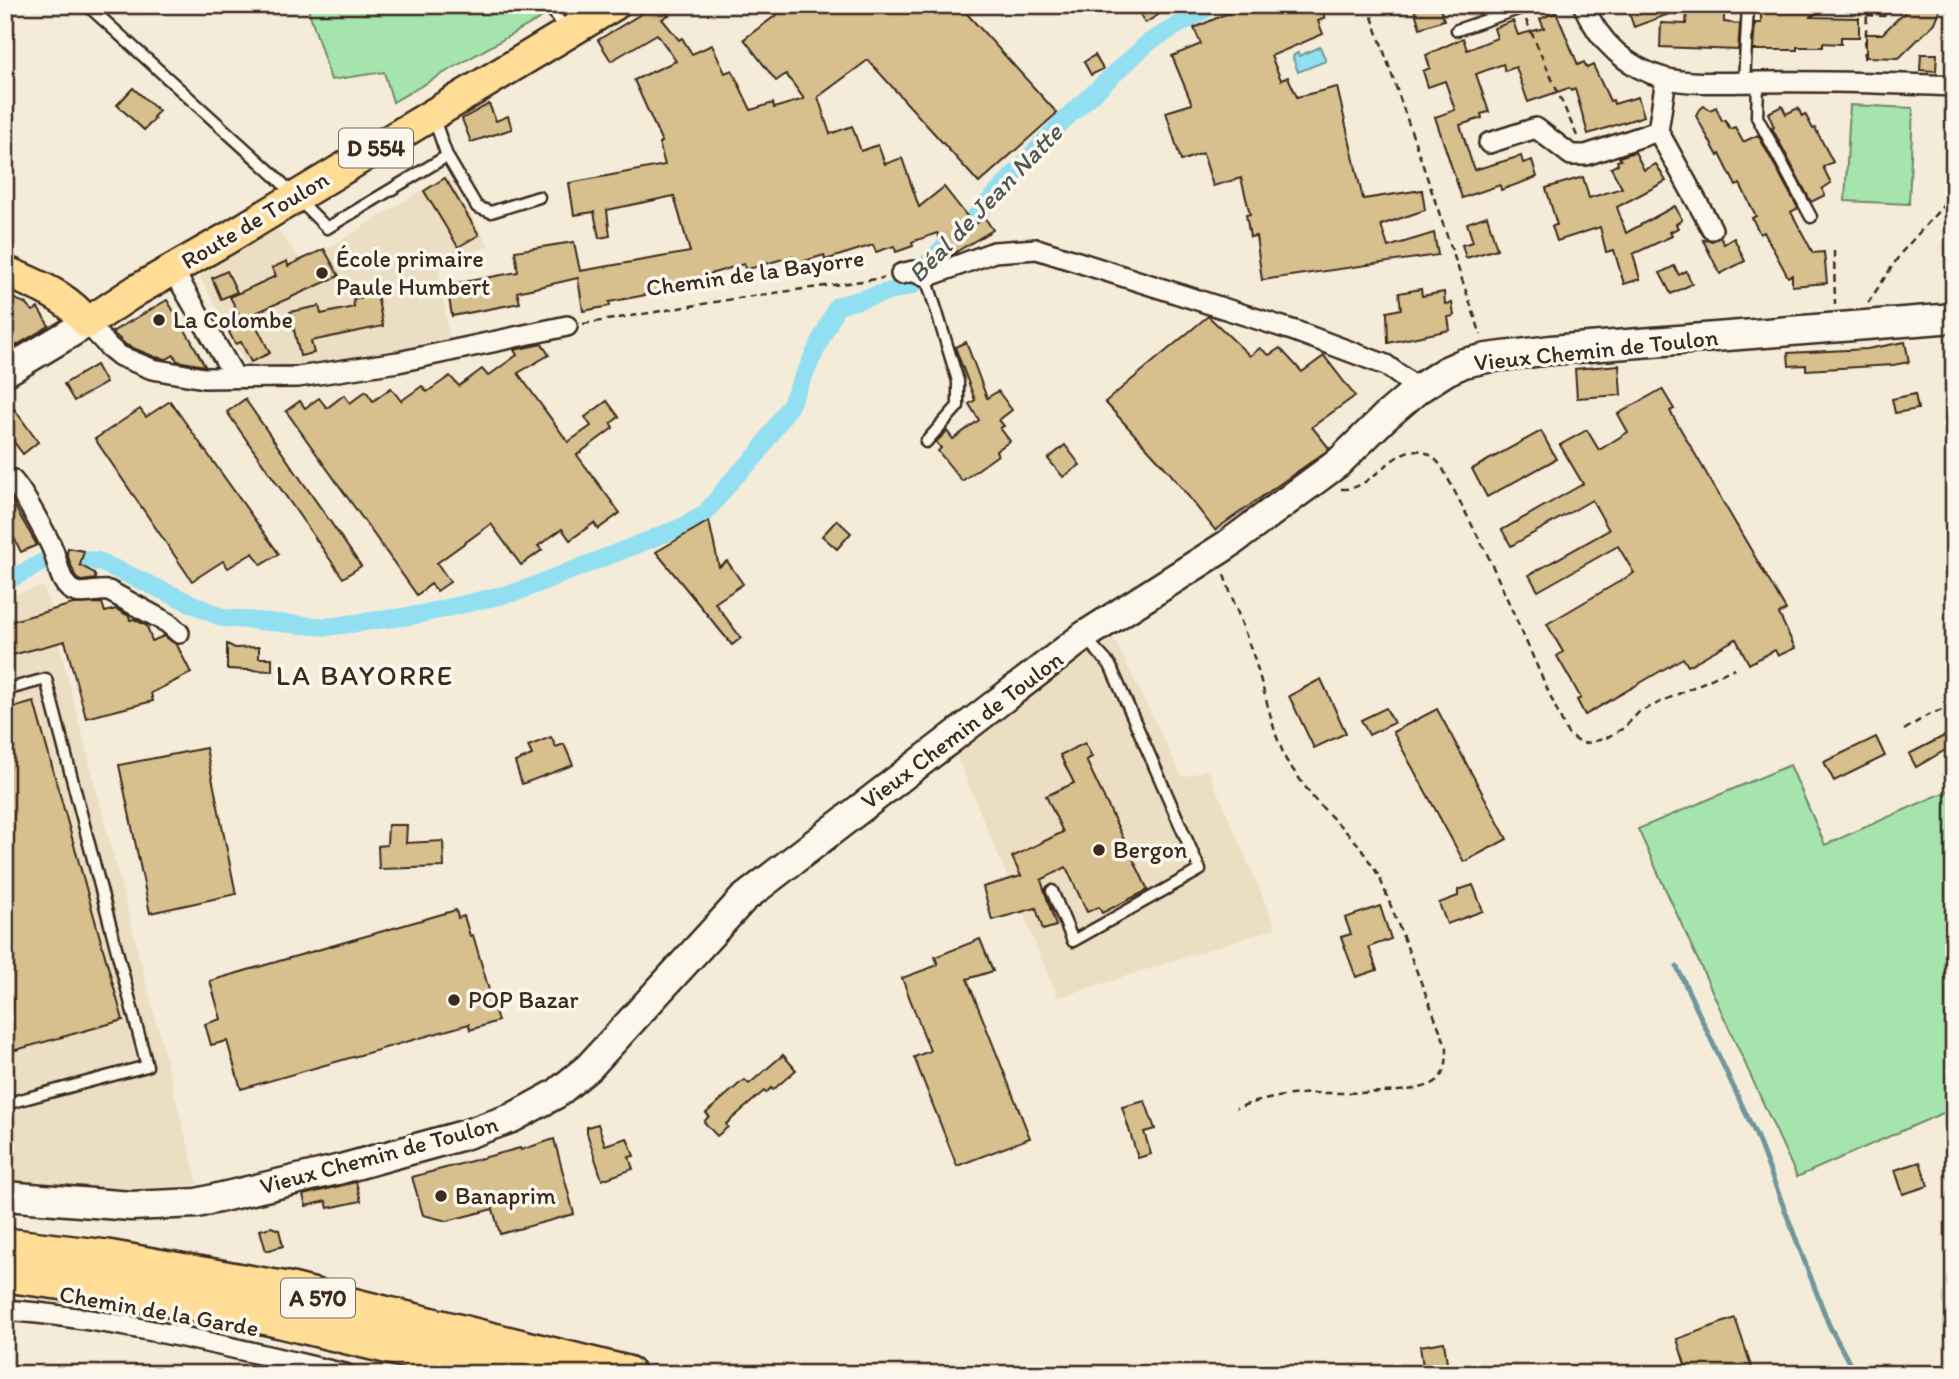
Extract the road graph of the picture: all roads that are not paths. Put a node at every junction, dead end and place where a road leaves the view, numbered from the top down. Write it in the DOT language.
graph roads {
  1 [pos="87,5"];
  2 [pos="549,5"];
  3 [pos="614,5"];
  4 [pos="1583,5"];
  5 [pos="1748,5"];
  6 [pos="1763,5"];
  7 [pos="1781,5"];
  8 [pos="1527,10"];
  9 [pos="1457,30"];
  10 [pos="567,33"];
  11 [pos="1666,79"];
  12 [pos="1751,82"];
  13 [pos="1954,86"];
  14 [pos="432,114"];
  15 [pos="1658,131"];
  16 [pos="1489,143"];
  17 [pos="447,156"];
  18 [pos="296,196"];
  19 [pos="539,197"];
  20 [pos="1811,217"];
  21 [pos="1712,229"];
  22 [pos="173,270"];
  23 [pos="5,271"];
  24 [pos="916,274"];
  25 [pos="137,290"];
  26 [pos="62,298"];
  27 [pos="1954,318"];
  28 [pos="87,323"];
  29 [pos="567,326"];
  30 [pos="5,372"];
  31 [pos="235,377"];
  32 [pos="1418,389"];
  33 [pos="926,442"];
  34 [pos="5,478"];
  35 [pos="179,633"];
  36 [pos="1084,636"];
  37 [pos="5,690"];
  38 [pos="1052,891"];
  39 [pos="5,1104"];
  40 [pos="5,1196"];
  41 [pos="5,1246"];
  42 [pos="5,1275"];
  43 [pos="5,1310"];
  44 [pos="345,1374"];
  45 [pos="507,1374"];
  46 [pos="627,1374"];
  1 -- 18 [label="lane"];
  2 -- 10 [label="lane"];
  3 -- 10 [label="main road, Route de Toulon / D 554"];
  4 -- 11 [label="street"];
  5 -- 12 [label="lane"];
  6 -- 7 [label="lane"];
  8 -- 9 [label="lane"];
  10 -- 14 [label="main road, Route de Toulon / D 554"];
  11 -- 12 [label="street"];
  11 -- 15 [label="street"];
  12 -- 13 [label="street"];
  12 -- 20 [label="lane"];
  14 -- 17 [label="lane"];
  14 -- 18 [label="main road, Route de Toulon / D 554"];
  15 -- 16 [label="street"];
  15 -- 21 [label="street"];
  17 -- 18 [label="lane"];
  17 -- 19 [label="lane"];
  18 -- 22 [label="main road, Route de Toulon / D 554"];
  22 -- 25 [label="main road, Route de Toulon / D 554"];
  22 -- 31 [label="street"];
  23 -- 26 [label="main road"];
  24 -- 32 [label="street"];
  24 -- 33 [label="lane"];
  25 -- 26 [label="main road"];
  25 -- 28 [label="main road, Route de Toulon / D 554"];
  26 -- 28 [label="main road"];
  27 -- 32 [label="street, Vieux Chemin de Toulon"];
  28 -- 30 [label="street, Route de Toulon"];
  28 -- 31 [label="street"];
  29 -- 31 [label="street"];
  32 -- 36 [label="street, Vieux Chemin de Toulon"];
  34 -- 35 [label="street"];
  36 -- 38 [label="lane"];
  36 -- 40 [label="street, Vieux Chemin de Toulon"];
  37 -- 39 [label="lane"];
  41 -- 46 [label="highway, A 570"];
  42 -- 45 [label="highway, A 570"];
  43 -- 44 [label="street, Chemin de la Garde"];
}
